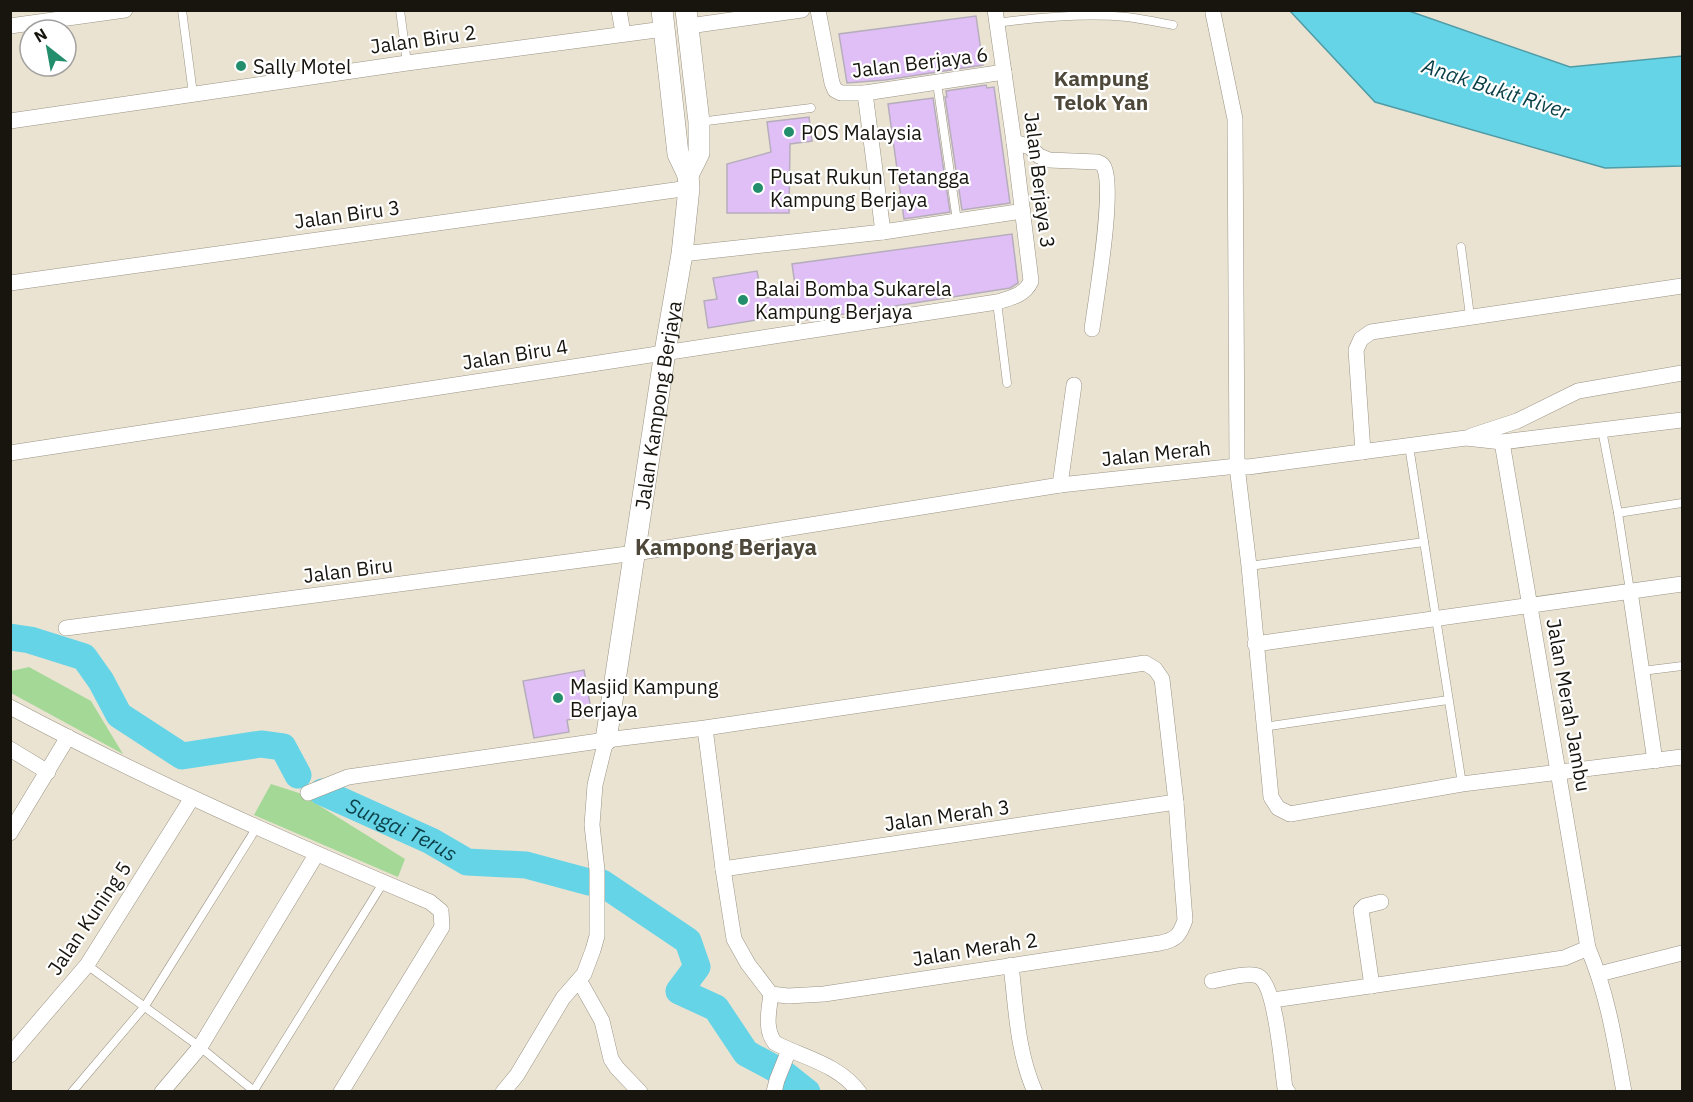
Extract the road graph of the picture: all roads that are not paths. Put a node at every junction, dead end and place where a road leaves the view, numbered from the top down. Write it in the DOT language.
graph roads {
  1 [pos="125,10"];
  2 [pos="182,10"];
  3 [pos="400,10"];
  4 [pos="619,10"];
  5 [pos="802,10"];
  6 [pos="818,10"];
  7 [pos="1213,13"];
  8 [pos="996,17"];
  9 [pos="688,18"];
  10 [pos="663,20"];
  11 [pos="1173,25"];
  12 [pos="10,26"];
  13 [pos="623,33"];
  14 [pos="407,63"];
  15 [pos="1004,72"];
  16 [pos="937,83"];
  17 [pos="865,93"];
  18 [pos="193,94"];
  19 [pos="811,108"];
  20 [pos="10,121"];
  21 [pos="699,122"];
  22 [pos="1014,142"];
  23 [pos="688,181"];
  24 [pos="1023,211"];
  25 [pos="957,221"];
  26 [pos="883,232"];
  27 [pos="1461,247"];
  28 [pos="682,254"];
  29 [pos="10,283"];
  30 [pos="1683,286"];
  31 [pos="1024,292"];
  32 [pos="997,302"];
  33 [pos="1470,316"];
  34 [pos="1092,329"];
  35 [pos="665,352"];
  36 [pos="1683,373"];
  37 [pos="1007,383"];
  38 [pos="1074,385"];
  39 [pos="1683,420"];
  40 [pos="1602,430"];
  41 [pos="1466,438"];
  42 [pos="1502,442"];
  43 [pos="1409,446"];
  44 [pos="1363,452"];
  45 [pos="10,453"];
  46 [pos="1237,466"];
  47 [pos="1060,485"];
  48 [pos="1683,503"];
  49 [pos="1618,513"];
  50 [pos="1424,542"];
  51 [pos="635,553"];
  52 [pos="1249,566"];
  53 [pos="1683,584"];
  54 [pos="1630,591"];
  55 [pos="1531,606"];
  56 [pos="1435,620"];
  57 [pos="66,628"];
  58 [pos="1255,644"];
  59 [pos="1683,666"];
  60 [pos="1642,671"];
  61 [pos="1448,700"];
  62 [pos="10,707"];
  63 [pos="1263,727"];
  64 [pos="705,728"];
  65 [pos="68,737"];
  66 [pos="606,740"];
  67 [pos="10,749"];
  68 [pos="1683,757"];
  69 [pos="1655,761"];
  70 [pos="48,772"];
  71 [pos="1558,773"];
  72 [pos="1462,784"];
  73 [pos="308,793"];
  74 [pos="192,798"];
  75 [pos="1176,802"];
  76 [pos="257,827"];
  77 [pos="10,833"];
  78 [pos="316,855"];
  79 [pos="723,869"];
  80 [pos="383,883"];
  81 [pos="1381,902"];
  82 [pos="1588,948"];
  83 [pos="1683,953"];
  84 [pos="87,965"];
  85 [pos="1011,965"];
  86 [pos="1599,974"];
  87 [pos="579,980"];
  88 [pos="1212,981"];
  89 [pos="1372,986"];
  90 [pos="771,994"];
  91 [pos="1272,1000"];
  92 [pos="145,1006"];
  93 [pos="200,1047"];
  94 [pos="10,1054"];
  95 [pos="787,1056"];
  96 [pos="776,1086"];
  97 [pos="254,1091"];
  98 [pos="72,1092"];
  99 [pos="162,1092"];
  100 [pos="341,1092"];
  101 [pos="503,1092"];
  102 [pos="640,1092"];
  103 [pos="859,1092"];
  104 [pos="1035,1092"];
  105 [pos="1288,1092"];
  106 [pos="1624,1092"];
  1 -- 12 [label="street"];
  2 -- 18 [label="lane"];
  3 -- 14 [label="lane"];
  4 -- 13 [label="street"];
  5 -- 9 [label="street"];
  6 -- 17 [label="street, Jalan Berjaya 6"];
  7 -- 46 [label="street"];
  8 -- 11 [label="lane"];
  8 -- 15 [label="street, Jalan Berjaya 3"];
  9 -- 10 [label="street"];
  9 -- 21 [label="street, Jalan Kampong Berjaya"];
  10 -- 13 [label="street, Jalan Biru 2"];
  10 -- 23 [label="street, Jalan Kampong Berjaya"];
  13 -- 14 [label="street, Jalan Biru 2"];
  14 -- 18 [label="street, Jalan Biru 2"];
  15 -- 16 [label="street, Jalan Berjaya 6"];
  15 -- 22 [label="street, Jalan Berjaya 3"];
  16 -- 17 [label="street, Jalan Berjaya 6"];
  16 -- 25 [label="lane"];
  17 -- 26 [label="street"];
  18 -- 20 [label="street, Jalan Biru 2"];
  19 -- 21 [label="lane"];
  21 -- 23 [label="street, Jalan Kampong Berjaya"];
  22 -- 24 [label="street, Jalan Berjaya 3"];
  22 -- 34 [label="street"];
  23 -- 28 [label="street, Jalan Kampong Berjaya"];
  23 -- 29 [label="street, Jalan Biru 3"];
  24 -- 25 [label="street"];
  24 -- 31 [label="street, Jalan Berjaya 3"];
  25 -- 26 [label="street"];
  26 -- 28 [label="street"];
  27 -- 33 [label="lane"];
  28 -- 35 [label="street, Jalan Kampong Berjaya"];
  30 -- 33 [label="street"];
  31 -- 32 [label="street, Jalan Biru 4"];
  32 -- 35 [label="street, Jalan Biru 4"];
  32 -- 37 [label="lane"];
  33 -- 44 [label="street"];
  35 -- 45 [label="street, Jalan Biru 4"];
  35 -- 51 [label="street, Jalan Kampong Berjaya"];
  36 -- 41 [label="street"];
  38 -- 47 [label="street"];
  39 -- 40 [label="street, Jalan Merah"];
  40 -- 42 [label="street, Jalan Merah"];
  40 -- 49 [label="lane"];
  41 -- 42 [label="street, Jalan Merah"];
  41 -- 43 [label="street, Jalan Merah"];
  42 -- 55 [label="street, Jalan Merah Jambu"];
  43 -- 44 [label="street, Jalan Merah"];
  43 -- 50 [label="lane"];
  44 -- 46 [label="street, Jalan Merah"];
  46 -- 47 [label="street, Jalan Merah"];
  46 -- 52 [label="street"];
  47 -- 51 [label="street, Jalan Merah"];
  48 -- 49 [label="lane"];
  49 -- 54 [label="lane"];
  50 -- 52 [label="lane"];
  50 -- 56 [label="lane"];
  51 -- 57 [label="street, Jalan Biru"];
  51 -- 66 [label="street, Jalan Kampong Berjaya"];
  52 -- 58 [label="street"];
  53 -- 54 [label="street"];
  54 -- 55 [label="street"];
  54 -- 60 [label="street"];
  55 -- 56 [label="street"];
  55 -- 71 [label="street, Jalan Merah Jambu"];
  56 -- 58 [label="street"];
  56 -- 61 [label="lane"];
  58 -- 63 [label="street"];
  59 -- 60 [label="lane"];
  60 -- 69 [label="street"];
  61 -- 63 [label="lane"];
  61 -- 72 [label="lane"];
  62 -- 65 [label="street"];
  63 -- 72 [label="street"];
  64 -- 66 [label="street"];
  64 -- 75 [label="street, Jalan Merah 2"];
  64 -- 79 [label="street"];
  65 -- 70 [label="street"];
  65 -- 74 [label="street"];
  66 -- 73 [label="street"];
  66 -- 87 [label="street"];
  67 -- 70 [label="street"];
  68 -- 69 [label="street"];
  69 -- 71 [label="street"];
  70 -- 77 [label="street"];
  71 -- 72 [label="street"];
  71 -- 82 [label="street, Jalan Merah Jambu"];
  74 -- 76 [label="street"];
  74 -- 84 [label="street, Jalan Kuning 5"];
  75 -- 79 [label="street, Jalan Merah 3"];
  75 -- 85 [label="street, Jalan Merah 2"];
  76 -- 78 [label="street"];
  76 -- 92 [label="lane"];
  78 -- 80 [label="street"];
  78 -- 93 [label="street"];
  79 -- 90 [label="street"];
  80 -- 97 [label="lane"];
  80 -- 100 [label="street"];
  81 -- 89 [label="street"];
  82 -- 86 [label="street, Jalan Merah Jambu"];
  82 -- 89 [label="street"];
  83 -- 86 [label="street"];
  84 -- 92 [label="lane"];
  84 -- 94 [label="street, Jalan Kuning 5"];
  85 -- 90 [label="street, Jalan Merah 2"];
  85 -- 104 [label="street"];
  86 -- 106 [label="street, Jalan Merah Jambu"];
  87 -- 101 [label="street"];
  87 -- 102 [label="street"];
  88 -- 91 [label="street"];
  89 -- 91 [label="street"];
  90 -- 95 [label="street"];
  91 -- 105 [label="street"];
  92 -- 93 [label="lane"];
  92 -- 98 [label="lane"];
  93 -- 97 [label="lane"];
  93 -- 99 [label="street"];
  95 -- 96 [label="street"];
  95 -- 103 [label="street"];
}
